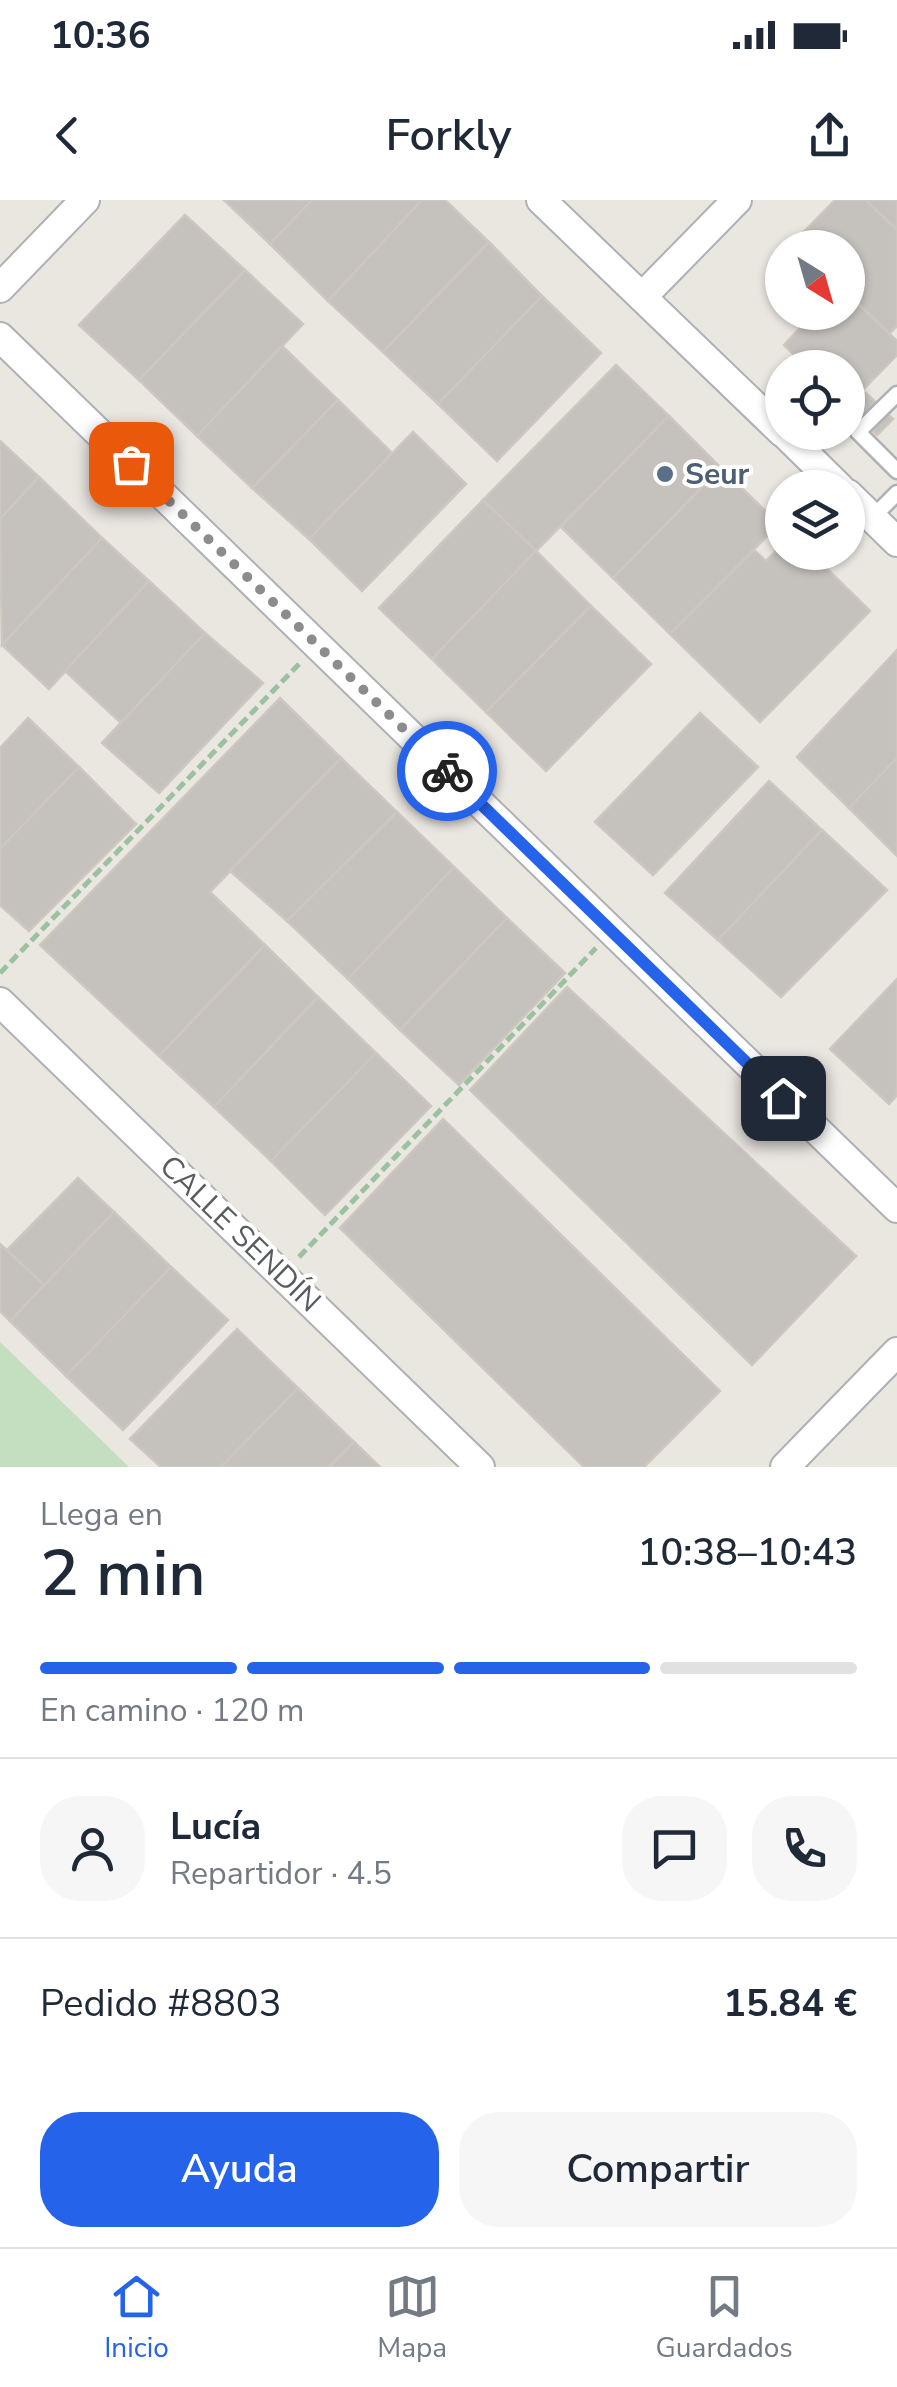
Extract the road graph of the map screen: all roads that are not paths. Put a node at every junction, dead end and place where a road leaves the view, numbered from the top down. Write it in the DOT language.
graph roads {
  1 [pos="85,200"];
  2 [pos="541,200"];
  3 [pos="736,200"];
  4 [pos="0,288"];
  5 [pos="642,297"];
  6 [pos="0,337"];
  7 [pos="897,394"];
  8 [pos="765,415"];
  9 [pos="801,450"];
  10 [pos="822,470"];
  11 [pos="897,471"];
  12 [pos="897,493"];
  13 [pos="865,511"];
  14 [pos="872,518"];
  15 [pos="897,542"];
  16 [pos="0,1002"];
  17 [pos="897,1208"];
  18 [pos="897,1352"];
  19 [pos="480,1467"];
  20 [pos="785,1467"];
  1 -- 4 [label="street"];
  2 -- 5 [label="street"];
  3 -- 5 [label="street"];
  5 -- 8 [label="street"];
  6 -- 17 [label="street"];
  7 -- 11 [label="lane"];
  9 -- 10 [label="street"];
  12 -- 14 [label="lane"];
  13 -- 14 [label="street"];
  14 -- 15 [label="street"];
  16 -- 19 [label="street, CALLE SENDÍN"];
  18 -- 20 [label="street"];
}
